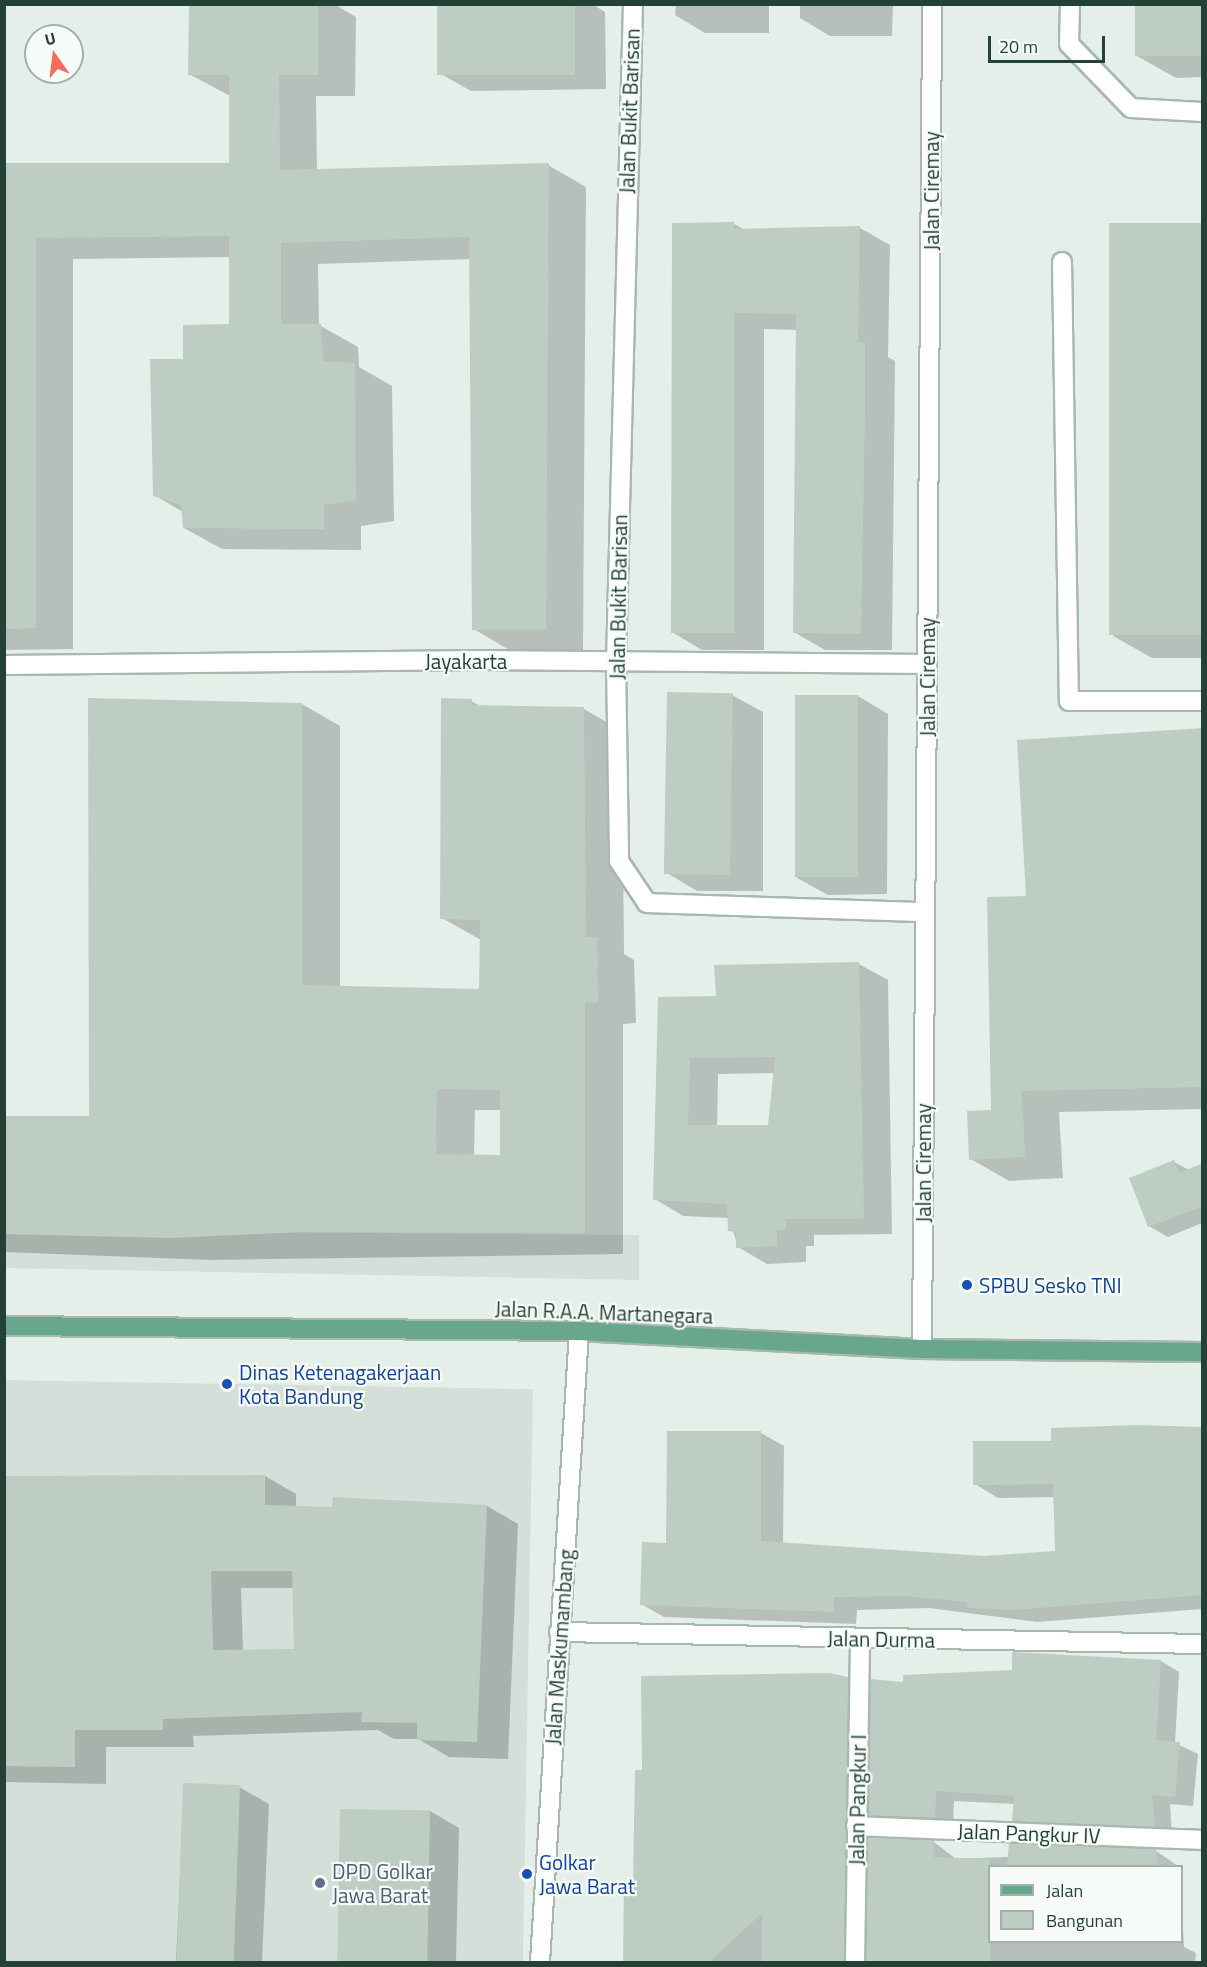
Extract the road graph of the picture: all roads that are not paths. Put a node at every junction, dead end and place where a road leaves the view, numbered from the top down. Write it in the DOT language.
graph roads {
  1 [pos="633,4"];
  2 [pos="932,4"];
  3 [pos="1070,4"];
  4 [pos="1203,112"];
  5 [pos="1062,262"];
  6 [pos="616,662"];
  7 [pos="927,664"];
  8 [pos="4,665"];
  9 [pos="1203,701"];
  10 [pos="925,912"];
  11 [pos="4,1326"];
  12 [pos="579,1331"];
  13 [pos="922,1349"];
  14 [pos="1203,1352"];
  15 [pos="559,1632"];
  16 [pos="860,1638"];
  17 [pos="1203,1644"];
  18 [pos="856,1826"];
  19 [pos="1203,1840"];
  20 [pos="540,1962"];
  21 [pos="855,1962"];
  1 -- 6 [label="street, Jalan Bukit Barisan"];
  2 -- 7 [label="street, Jalan Ciremay"];
  3 -- 4 [label="street"];
  5 -- 9 [label="street"];
  6 -- 7 [label="street, Jayakarta"];
  6 -- 8 [label="street, Jayakarta"];
  6 -- 10 [label="street, Jalan Bukit Barisan"];
  7 -- 10 [label="street, Jalan Ciremay"];
  10 -- 13 [label="street, Jalan Ciremay"];
  11 -- 12 [label="main road, Jalan R.A.A. Martanegara"];
  12 -- 13 [label="main road, Jalan R.A.A. Martanegara"];
  12 -- 15 [label="street, Jalan Maskumambang"];
  13 -- 14 [label="main road, Jalan R.A.A. Martanegara"];
  15 -- 16 [label="street, Jalan Durma"];
  15 -- 20 [label="street, Jalan Maskumambang"];
  16 -- 17 [label="street, Jalan Durma"];
  16 -- 18 [label="street, Jalan Pangkur I"];
  18 -- 19 [label="street, Jalan Pangkur IV"];
  18 -- 21 [label="street, Jalan Pangkur I"];
}
